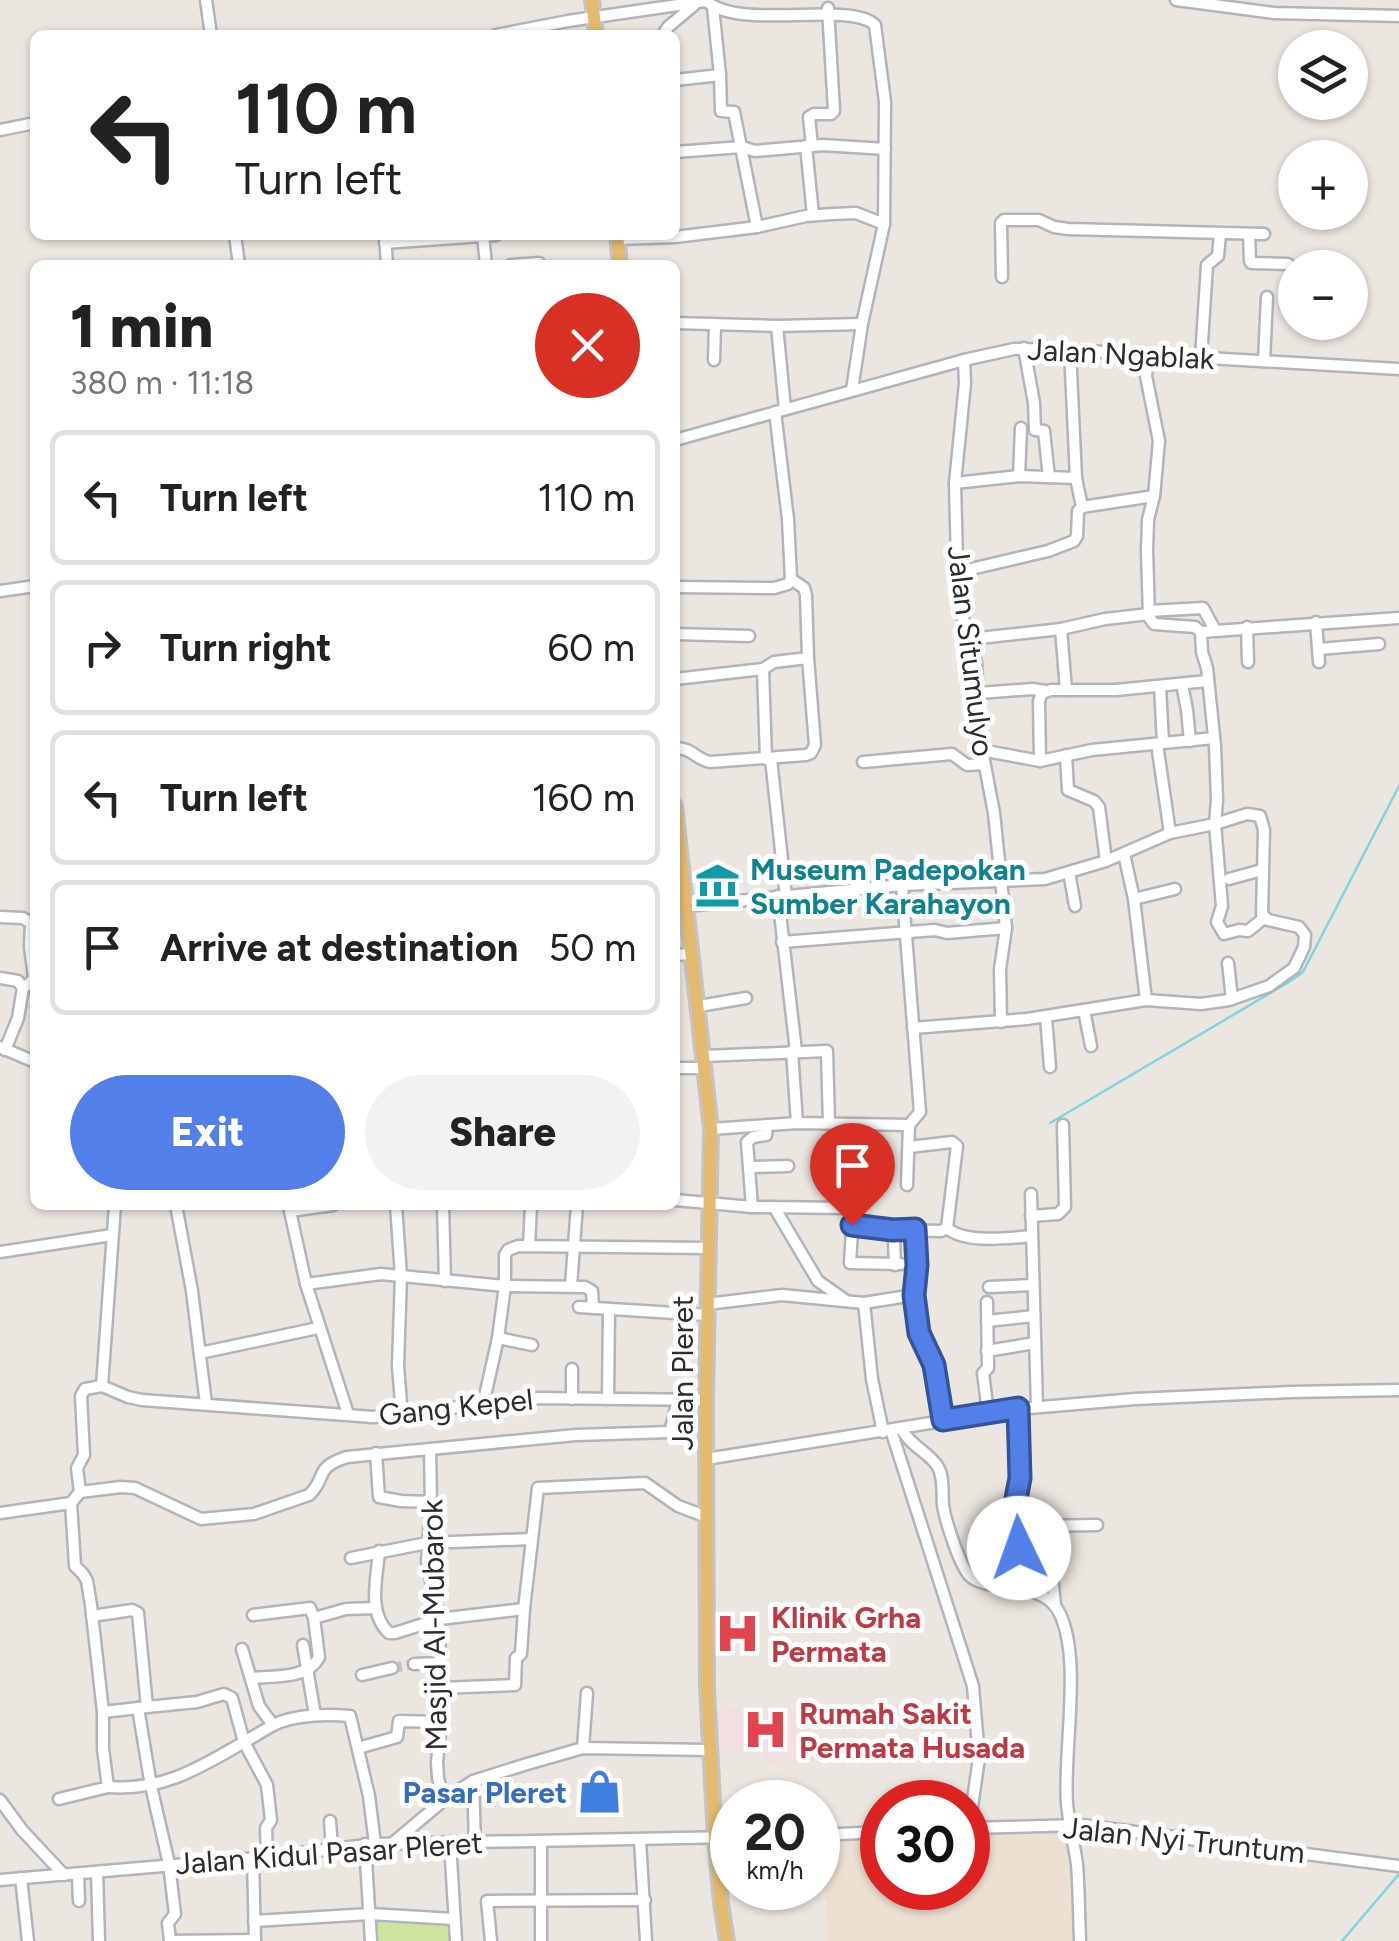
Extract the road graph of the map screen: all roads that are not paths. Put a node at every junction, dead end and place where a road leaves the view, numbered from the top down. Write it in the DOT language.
graph roads {
  1 [pos="206,0"];
  2 [pos="592,0"];
  3 [pos="1176,0"];
  4 [pos="1300,0"];
  5 [pos="704,3"];
  6 [pos="848,4"];
  7 [pos="1235,4"];
  8 [pos="828,8"];
  9 [pos="1302,14"];
  10 [pos="1399,16"];
  11 [pos="597,17"];
  12 [pos="210,30"];
  13 [pos="524,30"];
  14 [pos="596,30"];
  15 [pos="666,30"];
  16 [pos="720,75"];
  17 [pos="680,79"];
  18 [pos="30,125"];
  19 [pos="0,130"];
  20 [pos="809,146"];
  21 [pos="742,148"];
  22 [pos="886,149"];
  23 [pos="680,152"];
  24 [pos="813,215"];
  25 [pos="884,224"];
  26 [pos="757,227"];
  27 [pos="1220,234"];
  28 [pos="1249,234"];
  29 [pos="1264,234"];
  30 [pos="680,235"];
  31 [pos="1278,264"];
  32 [pos="1002,276"];
  33 [pos="1267,297"];
  34 [pos="680,323"];
  35 [pos="862,324"];
  36 [pos="715,325"];
  37 [pos="777,326"];
  38 [pos="1024,348"];
  39 [pos="1070,350"];
  40 [pos="1148,355"];
  41 [pos="1201,358"];
  42 [pos="714,360"];
  43 [pos="964,360"];
  44 [pos="1264,361"];
  45 [pos="1399,369"];
  46 [pos="852,390"];
  47 [pos="780,410"];
  48 [pos="1020,428"];
  49 [pos="680,439"];
  50 [pos="1019,476"];
  51 [pos="1049,477"];
  52 [pos="1076,478"];
  53 [pos="954,483"];
  54 [pos="1154,496"];
  55 [pos="1082,507"];
  56 [pos="958,572"];
  57 [pos="792,579"];
  58 [pos="30,587"];
  59 [pos="680,587"];
  60 [pos="0,591"];
  61 [pos="1149,613"];
  62 [pos="1399,618"];
  63 [pos="1316,622"];
  64 [pos="1247,627"];
  65 [pos="1062,629"];
  66 [pos="1215,630"];
  67 [pos="1201,632"];
  68 [pos="680,634"];
  69 [pos="749,636"];
  70 [pos="970,639"];
  71 [pos="1379,644"];
  72 [pos="1318,650"];
  73 [pos="808,658"];
  74 [pos="1248,662"];
  75 [pos="1319,662"];
  76 [pos="764,669"];
  77 [pos="680,678"];
  78 [pos="1207,681"];
  79 [pos="1182,684"];
  80 [pos="1160,686"];
  81 [pos="1066,690"];
  82 [pos="1046,691"];
  83 [pos="979,693"];
  84 [pos="1214,738"];
  85 [pos="1190,741"];
  86 [pos="1160,744"];
  87 [pos="680,748"];
  88 [pos="981,750"];
  89 [pos="1066,755"];
  90 [pos="769,759"];
  91 [pos="1040,761"];
  92 [pos="863,762"];
  93 [pos="984,764"];
  94 [pos="1214,824"];
  95 [pos="1170,833"];
  96 [pos="680,851"];
  97 [pos="1124,854"];
  98 [pos="1106,862"];
  99 [pos="1262,870"];
  100 [pos="1069,872"];
  101 [pos="1229,879"];
  102 [pos="1001,881"];
  103 [pos="902,885"];
  104 [pos="1175,889"];
  105 [pos="782,896"];
  106 [pos="1134,898"];
  107 [pos="686,906"];
  108 [pos="1075,906"];
  109 [pos="0,917"];
  110 [pos="1264,918"];
  111 [pos="30,924"];
  112 [pos="1006,928"];
  113 [pos="906,933"];
  114 [pos="782,942"];
  115 [pos="692,954"];
  116 [pos="680,955"];
  117 [pos="1228,963"];
  118 [pos="0,978"];
  119 [pos="30,984"];
  120 [pos="746,998"];
  121 [pos="1232,999"];
  122 [pos="1146,1000"];
  123 [pos="699,1006"];
  124 [pos="1084,1010"];
  125 [pos="1046,1017"];
  126 [pos="1001,1022"];
  127 [pos="913,1028"];
  128 [pos="1092,1046"];
  129 [pos="3,1049"];
  130 [pos="794,1051"];
  131 [pos="30,1060"];
  132 [pos="704,1062"];
  133 [pos="680,1067"];
  134 [pos="1050,1067"];
  135 [pos="796,1123"];
  136 [pos="829,1123"];
  137 [pos="767,1125"];
  138 [pos="908,1125"];
  139 [pos="1063,1125"];
  140 [pos="711,1129"];
  141 [pos="909,1147"];
  142 [pos="788,1166"];
  143 [pos="750,1167"];
  144 [pos="907,1185"];
  145 [pos="1031,1194"];
  146 [pos="680,1201"];
  147 [pos="709,1204"];
  148 [pos="752,1207"];
  149 [pos="774,1207"];
  150 [pos="114,1210"];
  151 [pos="177,1210"];
  152 [pos="290,1210"];
  153 [pos="396,1210"];
  154 [pos="443,1210"];
  155 [pos="531,1210"];
  156 [pos="577,1210"];
  157 [pos="1032,1216"];
  158 [pos="852,1225"];
  159 [pos="947,1228"];
  160 [pos="915,1229"];
  161 [pos="112,1235"];
  162 [pos="1032,1236"];
  163 [pos="894,1240"];
  164 [pos="529,1246"];
  165 [pos="574,1246"];
  166 [pos="708,1248"];
  167 [pos="0,1252"];
  168 [pos="401,1276"];
  169 [pos="445,1281"];
  170 [pos="306,1284"];
  171 [pos="1033,1285"];
  172 [pos="506,1286"];
  173 [pos="572,1286"];
  174 [pos="989,1287"];
  175 [pos="914,1295"];
  176 [pos="847,1302"];
  177 [pos="987,1302"];
  178 [pos="864,1303"];
  179 [pos="579,1307"];
  180 [pos="592,1308"];
  181 [pos="609,1309"];
  182 [pos="707,1310"];
  183 [pos="1034,1316"];
  184 [pos="987,1321"];
  185 [pos="318,1328"];
  186 [pos="498,1338"];
  187 [pos="1035,1343"];
  188 [pos="532,1345"];
  189 [pos="988,1350"];
  190 [pos="200,1353"];
  191 [pos="572,1368"];
  192 [pos="102,1386"];
  193 [pos="1399,1390"];
  194 [pos="572,1399"];
  195 [pos="608,1399"];
  196 [pos="678,1400"];
  197 [pos="706,1400"];
  198 [pos="206,1404"];
  199 [pos="483,1405"];
  200 [pos="1037,1407"];
  201 [pos="1018,1408"];
  202 [pos="988,1413"];
  203 [pos="348,1414"];
  204 [pos="402,1415"];
  205 [pos="943,1420"];
  206 [pos="892,1430"];
  207 [pos="430,1449"];
  208 [pos="376,1453"];
  209 [pos="706,1460"];
  210 [pos="80,1492"];
  211 [pos="431,1502"];
  212 [pos="71,1503"];
  213 [pos="0,1513"];
  214 [pos="706,1517"];
  215 [pos="1038,1526"];
  216 [pos="1098,1526"];
  217 [pos="1020,1529"];
  218 [pos="531,1539"];
  219 [pos="427,1543"];
  220 [pos="379,1551"];
  221 [pos="351,1558"];
  222 [pos="1016,1587"];
  223 [pos="1055,1606"];
  224 [pos="375,1608"];
  225 [pos="524,1609"];
  226 [pos="252,1615"];
  227 [pos="92,1616"];
  228 [pos="314,1618"];
  229 [pos="439,1620"];
  230 [pos="302,1645"];
  231 [pos="242,1650"];
  232 [pos="441,1663"];
  233 [pos="414,1664"];
  234 [pos="392,1668"];
  235 [pos="307,1672"];
  236 [pos="362,1676"];
  237 [pos="251,1678"];
  238 [pos="440,1688"];
  239 [pos="587,1693"];
  240 [pos="142,1707"];
  241 [pos="103,1712"];
  242 [pos="315,1715"];
  243 [pos="441,1722"];
  244 [pos="273,1726"];
  245 [pos="244,1742"];
  246 [pos="358,1748"];
  247 [pos="584,1748"];
  248 [pos="709,1750"];
  249 [pos="711,1780"];
  250 [pos="976,1780"];
  251 [pos="473,1781"];
  252 [pos="151,1786"];
  253 [pos="108,1787"];
  254 [pos="59,1799"];
  255 [pos="0,1800"];
  256 [pos="444,1800"];
  257 [pos="330,1821"];
  258 [pos="1071,1825"];
  259 [pos="990,1827"];
  260 [pos="710,1838"];
  261 [pos="640,1840"];
  262 [pos="541,1841"];
  263 [pos="450,1842"];
  264 [pos="475,1842"];
  265 [pos="393,1843"];
  266 [pos="370,1844"];
  267 [pos="332,1848"];
  268 [pos="267,1857"];
  269 [pos="253,1858"];
  270 [pos="168,1864"];
  271 [pos="1397,1866"];
  272 [pos="98,1872"];
  273 [pos="78,1874"];
  274 [pos="64,1875"];
  275 [pos="20,1878"];
  276 [pos="0,1880"];
  277 [pos="644,1900"];
  278 [pos="79,1901"];
  279 [pos="540,1902"];
  280 [pos="722,1910"];
  281 [pos="370,1914"];
  282 [pos="454,1919"];
  283 [pos="254,1921"];
  284 [pos="216,1940"];
  285 [pos="28,1941"];
  286 [pos="100,1941"];
  287 [pos="255,1941"];
  288 [pos="371,1941"];
  289 [pos="456,1941"];
  290 [pos="490,1941"];
  291 [pos="541,1941"];
  292 [pos="646,1941"];
  293 [pos="728,1941"];
  294 [pos="1080,1941"];
  1 -- 12 [label="street"];
  2 -- 11 [label="main road"];
  3 -- 7 [label="street"];
  4 -- 9 [label="street"];
  5 -- 8 [label="street"];
  5 -- 11 [label="street"];
  5 -- 15 [label="street"];
  5 -- 16 [label="street"];
  6 -- 8 [label="street"];
  6 -- 22 [label="street"];
  7 -- 9 [label="street"];
  8 -- 20 [label="street"];
  9 -- 10 [label="street"];
  11 -- 13 [label="street"];
  11 -- 14 [label="main road"];
  16 -- 17 [label="street"];
  16 -- 21 [label="street"];
  18 -- 19 [label="street"];
  20 -- 21 [label="street"];
  20 -- 22 [label="street"];
  20 -- 24 [label="street"];
  21 -- 23 [label="street"];
  21 -- 26 [label="street"];
  22 -- 25 [label="street"];
  24 -- 25 [label="street"];
  24 -- 26 [label="street"];
  25 -- 35 [label="street"];
  26 -- 30 [label="street"];
  27 -- 28 [label="street"];
  27 -- 32 [label="street"];
  27 -- 41 [label="street"];
  28 -- 29 [label="street"];
  28 -- 31 [label="street"];
  33 -- 44 [label="street"];
  34 -- 36 [label="street"];
  35 -- 37 [label="street"];
  35 -- 46 [label="street"];
  36 -- 37 [label="street"];
  36 -- 42 [label="street"];
  37 -- 47 [label="street"];
  38 -- 39 [label="street, Jalan Ngablak"];
  38 -- 43 [label="street, Jalan Ngablak"];
  38 -- 51 [label="street"];
  39 -- 40 [label="street, Jalan Ngablak"];
  39 -- 52 [label="street"];
  40 -- 41 [label="street, Jalan Ngablak"];
  40 -- 54 [label="street"];
  41 -- 44 [label="street, Jalan Ngablak"];
  43 -- 46 [label="street, Jalan Ngablak"];
  43 -- 53 [label="street, Jalan Situmulyo"];
  44 -- 45 [label="street, Jalan Ngablak"];
  46 -- 47 [label="street, Jalan Ngablak"];
  47 -- 49 [label="street, Jalan Ngablak"];
  47 -- 57 [label="street"];
  48 -- 50 [label="street"];
  50 -- 51 [label="street"];
  50 -- 53 [label="street"];
  51 -- 52 [label="street"];
  52 -- 55 [label="street"];
  53 -- 56 [label="street, Jalan Situmulyo"];
  54 -- 55 [label="street"];
  54 -- 61 [label="street"];
  55 -- 56 [label="street"];
  56 -- 70 [label="street, Jalan Situmulyo"];
  57 -- 59 [label="street"];
  57 -- 73 [label="street"];
  58 -- 60 [label="street"];
  61 -- 65 [label="street"];
  61 -- 66 [label="street"];
  61 -- 67 [label="street"];
  62 -- 63 [label="street"];
  63 -- 64 [label="street"];
  63 -- 72 [label="street"];
  64 -- 66 [label="street"];
  64 -- 74 [label="street"];
  65 -- 70 [label="street"];
  65 -- 81 [label="street"];
  66 -- 67 [label="street"];
  67 -- 78 [label="street"];
  68 -- 69 [label="street"];
  70 -- 83 [label="street, Jalan Situmulyo"];
  71 -- 72 [label="street"];
  72 -- 75 [label="street"];
  73 -- 76 [label="street"];
  73 -- 90 [label="street"];
  76 -- 77 [label="street"];
  76 -- 90 [label="street"];
  78 -- 79 [label="street"];
  78 -- 84 [label="street"];
  79 -- 80 [label="street"];
  79 -- 85 [label="street"];
  80 -- 81 [label="street"];
  80 -- 86 [label="street"];
  81 -- 82 [label="street"];
  82 -- 83 [label="street"];
  82 -- 91 [label="street"];
  83 -- 88 [label="street, Jalan Situmulyo"];
  84 -- 85 [label="street"];
  84 -- 94 [label="street"];
  85 -- 86 [label="street"];
  86 -- 89 [label="street"];
  86 -- 95 [label="street"];
  87 -- 90 [label="street"];
  88 -- 91 [label="street"];
  88 -- 93 [label="street, Jalan Situmulyo"];
  89 -- 91 [label="street"];
  89 -- 98 [label="street"];
  90 -- 105 [label="street"];
  92 -- 93 [label="street"];
  93 -- 102 [label="street, Jalan Situmulyo"];
  94 -- 95 [label="street"];
  94 -- 99 [label="street"];
  94 -- 110 [label="street"];
  95 -- 97 [label="street"];
  96 -- 107 [label="main road, Jalan Pleret"];
  97 -- 98 [label="street"];
  97 -- 106 [label="street"];
  98 -- 100 [label="street"];
  99 -- 101 [label="street"];
  99 -- 110 [label="street"];
  100 -- 102 [label="street"];
  100 -- 108 [label="street"];
  102 -- 103 [label="street"];
  102 -- 112 [label="street, Jalan Situmulyo"];
  103 -- 105 [label="street"];
  103 -- 113 [label="street"];
  104 -- 106 [label="street"];
  105 -- 107 [label="street"];
  105 -- 114 [label="street"];
  106 -- 122 [label="street"];
  107 -- 115 [label="main road, Jalan Pleret"];
  109 -- 111 [label="street"];
  110 -- 121 [label="street"];
  112 -- 113 [label="street"];
  112 -- 126 [label="street, Jalan Situmulyo"];
  113 -- 114 [label="street"];
  113 -- 127 [label="street"];
  114 -- 130 [label="street"];
  115 -- 116 [label="street"];
  115 -- 123 [label="main road, Jalan Pleret"];
  117 -- 121 [label="street"];
  118 -- 119 [label="street"];
  119 -- 129 [label="street"];
  120 -- 123 [label="street"];
  121 -- 122 [label="street"];
  122 -- 124 [label="street"];
  123 -- 132 [label="main road, Jalan Pleret"];
  124 -- 125 [label="street"];
  124 -- 128 [label="street"];
  125 -- 126 [label="street"];
  125 -- 134 [label="street"];
  126 -- 127 [label="street"];
  127 -- 138 [label="street"];
  129 -- 131 [label="street"];
  130 -- 132 [label="street"];
  130 -- 135 [label="street"];
  130 -- 136 [label="street"];
  132 -- 133 [label="street"];
  132 -- 140 [label="main road, Jalan Pleret"];
  135 -- 136 [label="street"];
  135 -- 137 [label="street"];
  136 -- 138 [label="street"];
  137 -- 140 [label="street"];
  137 -- 143 [label="street"];
  138 -- 141 [label="street"];
  139 -- 157 [label="street"];
  140 -- 147 [label="main road, Jalan Pleret"];
  141 -- 144 [label="street"];
  141 -- 159 [label="street"];
  142 -- 143 [label="street"];
  143 -- 148 [label="street"];
  145 -- 157 [label="street"];
  146 -- 147 [label="street"];
  147 -- 148 [label="street"];
  147 -- 166 [label="main road, Jalan Pleret"];
  148 -- 149 [label="street"];
  149 -- 158 [label="street"];
  149 -- 176 [label="street"];
  150 -- 161 [label="street"];
  151 -- 190 [label="street"];
  152 -- 170 [label="street"];
  153 -- 168 [label="street"];
  154 -- 169 [label="street"];
  155 -- 164 [label="street"];
  156 -- 165 [label="street"];
  157 -- 162 [label="street"];
  158 -- 160 [label="street"];
  158 -- 163 [label="street"];
  159 -- 160 [label="street"];
  159 -- 162 [label="street"];
  160 -- 175 [label="street"];
  161 -- 167 [label="street"];
  161 -- 192 [label="street"];
  162 -- 171 [label="street"];
  164 -- 165 [label="street"];
  164 -- 172 [label="street"];
  165 -- 166 [label="street"];
  165 -- 173 [label="street"];
  166 -- 182 [label="main road, Jalan Pleret"];
  168 -- 169 [label="street"];
  168 -- 170 [label="street"];
  168 -- 204 [label="street"];
  169 -- 172 [label="street"];
  170 -- 185 [label="street"];
  171 -- 174 [label="street"];
  171 -- 183 [label="street"];
  172 -- 173 [label="street"];
  172 -- 186 [label="street"];
  173 -- 180 [label="street"];
  175 -- 178 [label="street"];
  175 -- 205 [label="street"];
  176 -- 178 [label="street"];
  176 -- 182 [label="street"];
  177 -- 184 [label="street"];
  178 -- 206 [label="street"];
  179 -- 180 [label="street"];
  180 -- 181 [label="street"];
  181 -- 182 [label="street"];
  181 -- 195 [label="street"];
  182 -- 197 [label="main road, Jalan Pleret"];
  183 -- 184 [label="street"];
  183 -- 187 [label="street"];
  184 -- 189 [label="street"];
  185 -- 190 [label="street"];
  185 -- 203 [label="street"];
  186 -- 188 [label="street"];
  186 -- 199 [label="street"];
  187 -- 189 [label="street"];
  187 -- 200 [label="street"];
  189 -- 202 [label="street"];
  190 -- 198 [label="street"];
  191 -- 194 [label="street"];
  192 -- 198 [label="street, Gang Kepel"];
  192 -- 210 [label="street"];
  193 -- 200 [label="street"];
  194 -- 195 [label="street, Gang Kepel"];
  194 -- 199 [label="street, Gang Kepel"];
  195 -- 196 [label="street, Gang Kepel"];
  196 -- 197 [label="street, Gang Kepel"];
  196 -- 207 [label="street"];
  197 -- 209 [label="main road, Jalan Pleret"];
  198 -- 203 [label="street, Gang Kepel"];
  199 -- 204 [label="street, Gang Kepel"];
  200 -- 201 [label="street"];
  201 -- 202 [label="street"];
  201 -- 217 [label="street"];
  202 -- 205 [label="street"];
  203 -- 204 [label="street, Gang Kepel"];
  205 -- 206 [label="street"];
  206 -- 209 [label="street"];
  206 -- 222 [label="street"];
  206 -- 250 [label="street"];
  207 -- 208 [label="street"];
  207 -- 211 [label="street, Masjid Al-Mubarok"];
  208 -- 210 [label="street"];
  208 -- 211 [label="street"];
  209 -- 214 [label="main road, Jalan Pleret"];
  210 -- 212 [label="street"];
  211 -- 219 [label="street, Masjid Al-Mubarok"];
  212 -- 213 [label="street"];
  212 -- 227 [label="street"];
  214 -- 218 [label="street"];
  214 -- 248 [label="main road, Jalan Pleret"];
  215 -- 216 [label="street"];
  215 -- 217 [label="street"];
  215 -- 223 [label="street"];
  217 -- 222 [label="street"];
  218 -- 219 [label="street"];
  218 -- 225 [label="street"];
  219 -- 220 [label="street"];
  219 -- 229 [label="street, Masjid Al-Mubarok"];
  220 -- 221 [label="street"];
  220 -- 224 [label="street"];
  222 -- 223 [label="street"];
  223 -- 258 [label="street"];
  224 -- 228 [label="street"];
  224 -- 229 [label="street"];
  225 -- 229 [label="street"];
  225 -- 238 [label="street"];
  226 -- 228 [label="street"];
  227 -- 240 [label="street"];
  227 -- 241 [label="street"];
  228 -- 235 [label="street"];
  229 -- 232 [label="street, Masjid Al-Mubarok"];
  230 -- 235 [label="street"];
  231 -- 237 [label="street"];
  232 -- 233 [label="street"];
  232 -- 238 [label="street, Masjid Al-Mubarok"];
  234 -- 236 [label="street"];
  235 -- 237 [label="street"];
  235 -- 242 [label="street"];
  237 -- 244 [label="street"];
  238 -- 243 [label="street, Masjid Al-Mubarok"];
  239 -- 247 [label="street"];
  240 -- 241 [label="street"];
  240 -- 245 [label="street"];
  240 -- 252 [label="street"];
  241 -- 253 [label="street"];
  242 -- 244 [label="street"];
  242 -- 246 [label="street"];
  243 -- 246 [label="street"];
  243 -- 256 [label="street, Masjid Al-Mubarok"];
  244 -- 245 [label="street"];
  245 -- 252 [label="street"];
  245 -- 268 [label="street"];
  246 -- 266 [label="street"];
  247 -- 248 [label="street"];
  247 -- 251 [label="street"];
  248 -- 249 [label="main road, Jalan Pleret"];
  251 -- 256 [label="street"];
  251 -- 264 [label="street"];
  252 -- 253 [label="street"];
  252 -- 270 [label="street"];
  253 -- 254 [label="street"];
  255 -- 274 [label="street"];
  256 -- 265 [label="street"];
  257 -- 267 [label="street"];
  258 -- 259 [label="street, Jalan Nyi Truntum"];
  258 -- 271 [label="street, Jalan Nyi Truntum"];
  258 -- 294 [label="street"];
  260 -- 261 [label="street, Jalan Kidul Pasar Pleret"];
  261 -- 262 [label="street, Jalan Kidul Pasar Pleret"];
  261 -- 277 [label="street"];
  262 -- 264 [label="street, Jalan Kidul Pasar Pleret"];
  262 -- 279 [label="street"];
  263 -- 264 [label="street, Jalan Kidul Pasar Pleret"];
  263 -- 265 [label="street, Jalan Kidul Pasar Pleret"];
  263 -- 282 [label="street"];
  265 -- 266 [label="street, Jalan Kidul Pasar Pleret"];
  266 -- 267 [label="street, Jalan Kidul Pasar Pleret"];
  266 -- 281 [label="street"];
  267 -- 268 [label="street, Jalan Kidul Pasar Pleret"];
  268 -- 269 [label="street, Jalan Kidul Pasar Pleret"];
  269 -- 270 [label="street, Jalan Kidul Pasar Pleret"];
  269 -- 283 [label="street"];
  270 -- 272 [label="street, Jalan Kidul Pasar Pleret"];
  270 -- 284 [label="street"];
  272 -- 273 [label="street, Jalan Kidul Pasar Pleret"];
  272 -- 286 [label="street"];
  273 -- 274 [label="street, Jalan Kidul Pasar Pleret"];
  273 -- 278 [label="street"];
  274 -- 275 [label="street, Jalan Kidul Pasar Pleret"];
  275 -- 276 [label="street, Jalan Kidul Pasar Pleret"];
  275 -- 285 [label="street"];
  277 -- 279 [label="street"];
  277 -- 292 [label="street"];
  279 -- 290 [label="street"];
  279 -- 291 [label="street"];
  280 -- 293 [label="main road, Jalan Pleret"];
  281 -- 282 [label="street"];
  281 -- 283 [label="street"];
  281 -- 288 [label="street"];
  282 -- 289 [label="street"];
  283 -- 287 [label="street"];
  284 -- 287 [label="street"];
}
